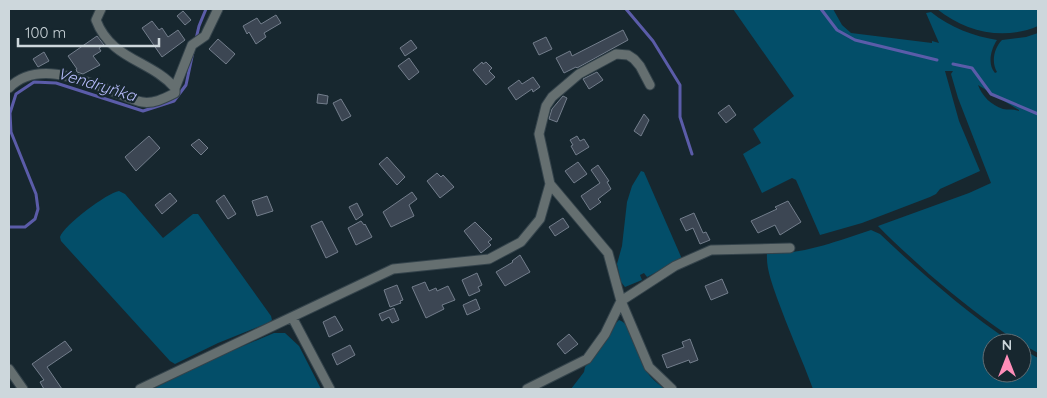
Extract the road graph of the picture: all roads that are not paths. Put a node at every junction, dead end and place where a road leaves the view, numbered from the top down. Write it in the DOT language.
graph roads {
  1 [pos="101,9"];
  2 [pos="218,9"];
  3 [pos="650,85"];
  4 [pos="9,88"];
  5 [pos="176,88"];
  6 [pos="550,184"];
  7 [pos="790,248"];
  8 [pos="621,301"];
  9 [pos="292,317"];
  10 [pos="9,369"];
  11 [pos="23,389"];
  12 [pos="140,389"];
  13 [pos="330,389"];
  14 [pos="527,389"];
  15 [pos="672,389"];
  1 -- 5 [label="street"];
  2 -- 5 [label="street"];
  3 -- 6 [label="street"];
  4 -- 5 [label="street"];
  6 -- 8 [label="street"];
  6 -- 9 [label="street"];
  7 -- 8 [label="street"];
  8 -- 14 [label="street"];
  8 -- 15 [label="street"];
  9 -- 12 [label="street"];
  9 -- 13 [label="street"];
  10 -- 11 [label="street"];
}
